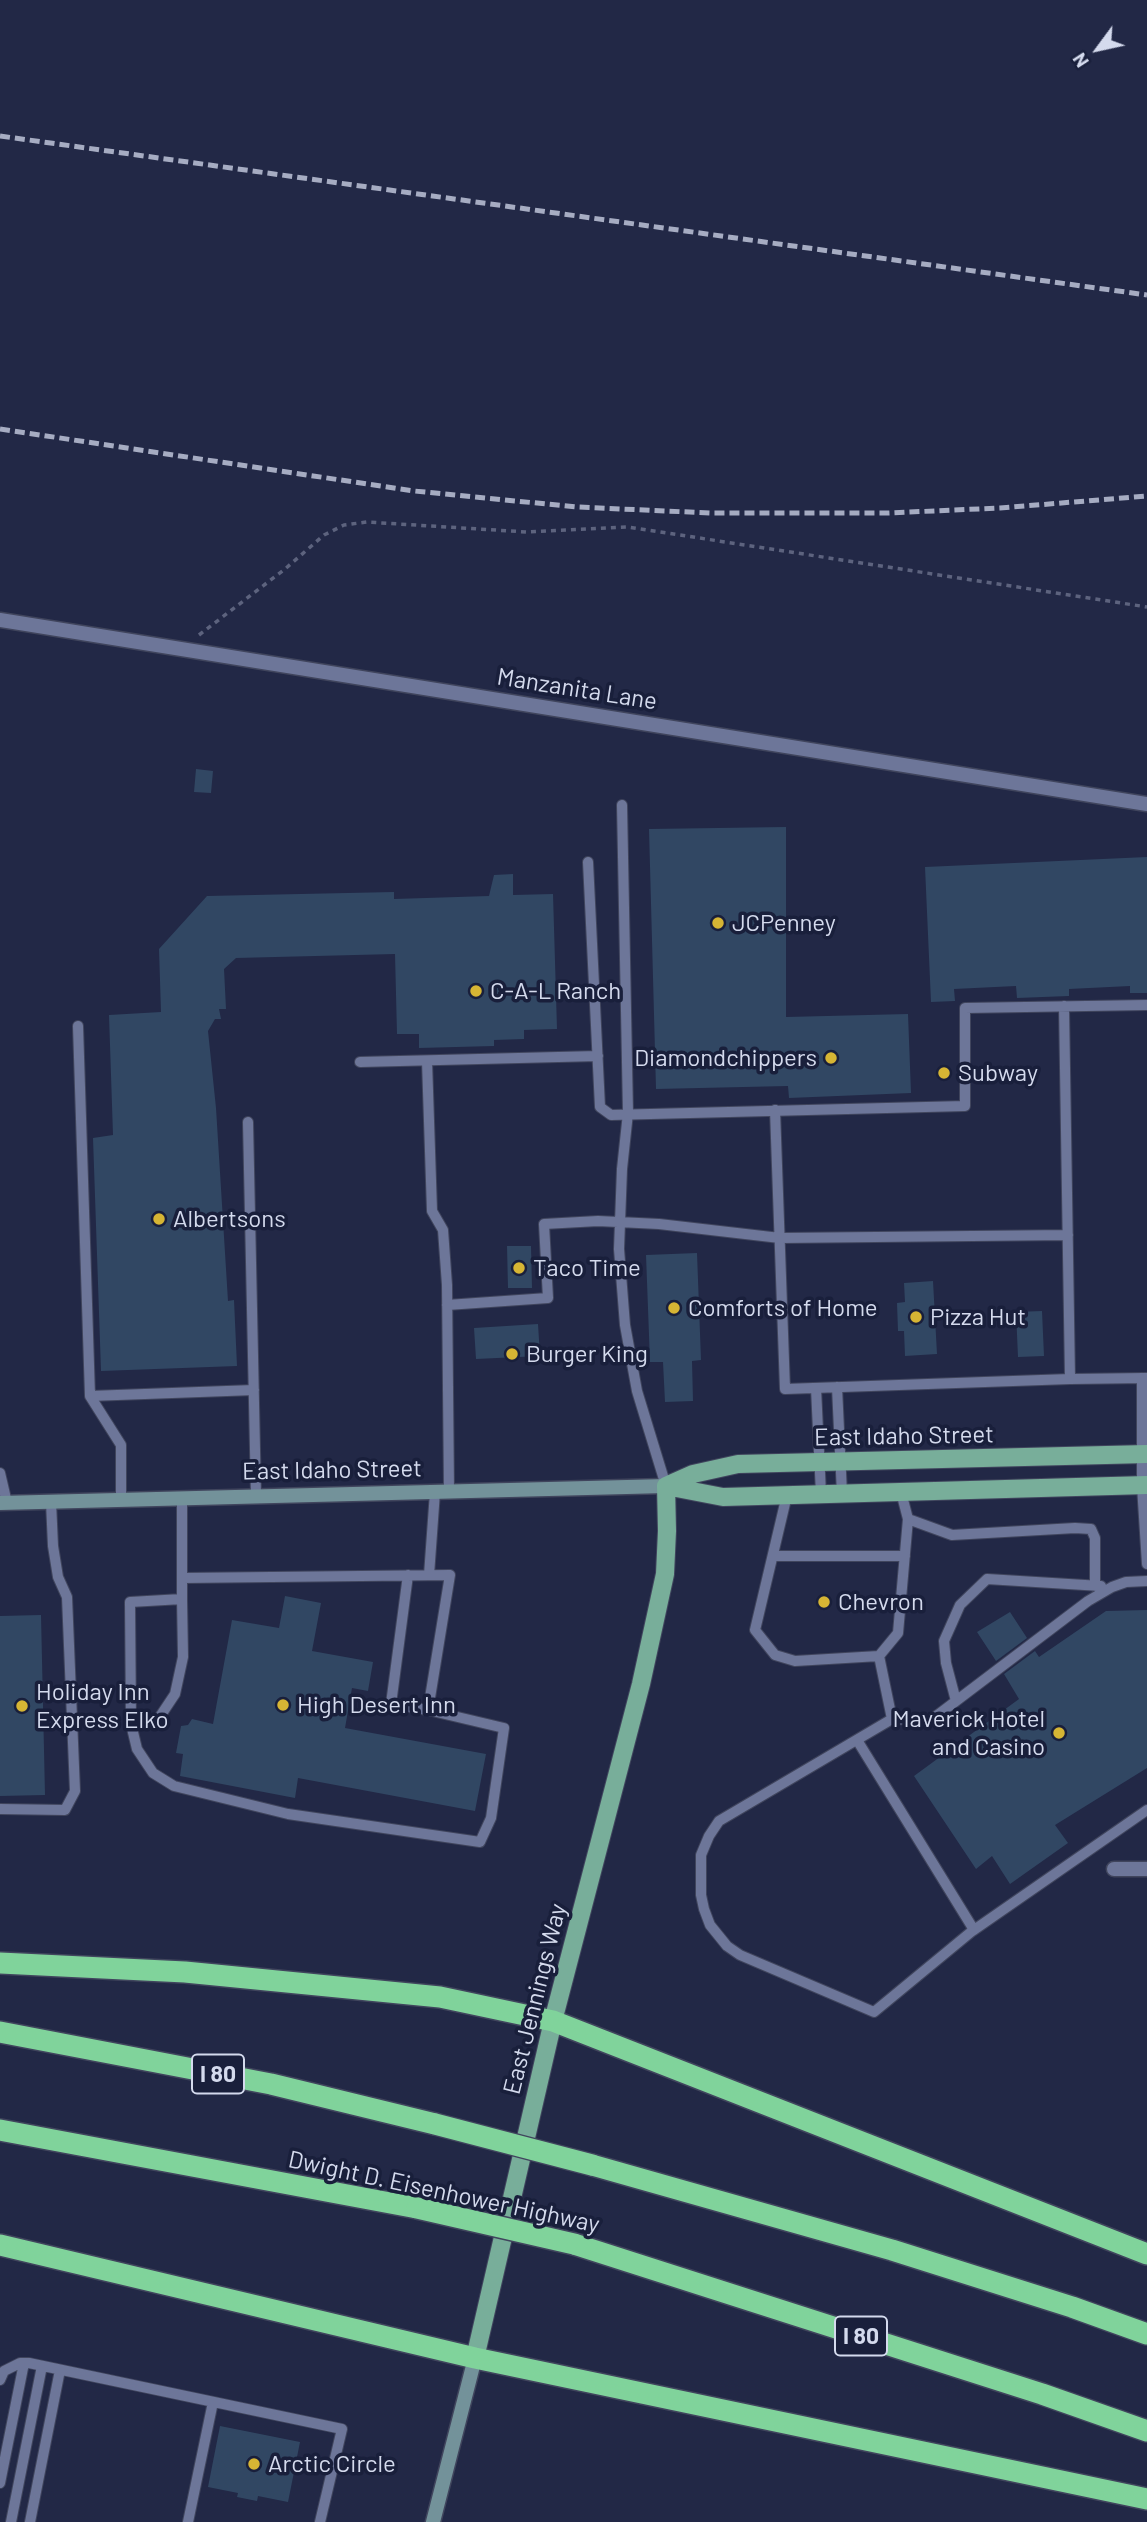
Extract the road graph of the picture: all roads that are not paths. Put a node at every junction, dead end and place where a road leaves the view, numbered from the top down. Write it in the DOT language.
graph roads {
  1 [pos="0,620"];
  2 [pos="1147,804"];
  3 [pos="621,805"];
  4 [pos="588,862"];
  5 [pos="1147,1005"];
  6 [pos="1064,1006"];
  7 [pos="78,1026"];
  8 [pos="597,1056"];
  9 [pos="427,1061"];
  10 [pos="360,1062"];
  11 [pos="775,1110"];
  12 [pos="628,1113"];
  13 [pos="248,1122"];
  14 [pos="620,1222"];
  15 [pos="1068,1235"];
  16 [pos="779,1238"];
  17 [pos="447,1305"];
  18 [pos="1145,1378"];
  19 [pos="1070,1379"];
  20 [pos="837,1387"];
  21 [pos="816,1388"];
  22 [pos="254,1390"];
  23 [pos="90,1396"];
  24 [pos="1144,1454"];
  25 [pos="820,1462"];
  26 [pos="841,1462"];
  27 [pos="0,1473"];
  28 [pos="1144,1485"];
  29 [pos="666,1486"];
  30 [pos="442,1492"];
  31 [pos="901,1492"];
  32 [pos="821,1494"];
  33 [pos="842,1494"];
  34 [pos="787,1495"];
  35 [pos="256,1496"];
  36 [pos="182,1499"];
  37 [pos="121,1501"];
  38 [pos="51,1502"];
  39 [pos="4,1503"];
  40 [pos="908,1519"];
  41 [pos="772,1556"];
  42 [pos="905,1556"];
  43 [pos="1147,1564"];
  44 [pos="408,1575"];
  45 [pos="429,1575"];
  46 [pos="181,1578"];
  47 [pos="1147,1581"];
  48 [pos="1096,1586"];
  49 [pos="1112,1587"];
  50 [pos="181,1599"];
  51 [pos="879,1656"];
  52 [pos="956,1701"];
  53 [pos="428,1710"];
  54 [pos="892,1719"];
  55 [pos="131,1724"];
  56 [pos="857,1740"];
  57 [pos="0,1809"];
  58 [pos="1147,1810"];
  59 [pos="1114,1869"];
  60 [pos="1147,1869"];
  61 [pos="974,1930"];
  62 [pos="0,1963"];
  63 [pos="553,2021"];
  64 [pos="0,2032"];
  65 [pos="0,2130"];
  66 [pos="0,2245"];
  67 [pos="1147,2254"];
  68 [pos="1147,2334"];
  69 [pos="475,2358"];
  70 [pos="24,2363"];
  71 [pos="42,2366"];
  72 [pos="60,2370"];
  73 [pos="0,2380"];
  74 [pos="213,2402"];
  75 [pos="1147,2431"];
  76 [pos="0,2483"];
  77 [pos="1147,2499"];
  78 [pos="10,2522"];
  79 [pos="30,2522"];
  80 [pos="188,2522"];
  81 [pos="320,2522"];
  82 [pos="433,2522"];
  1 -- 2 [label="street, Manzanita Lane"];
  3 -- 12 [label="lane"];
  4 -- 8 [label="lane"];
  5 -- 6 [label="lane"];
  6 -- 11 [label="lane"];
  6 -- 15 [label="lane"];
  7 -- 23 [label="lane"];
  8 -- 9 [label="lane"];
  8 -- 12 [label="lane"];
  9 -- 10 [label="lane"];
  9 -- 17 [label="lane"];
  11 -- 12 [label="lane"];
  11 -- 16 [label="lane"];
  12 -- 14 [label="lane"];
  13 -- 22 [label="lane"];
  14 -- 16 [label="lane"];
  14 -- 17 [label="lane"];
  14 -- 29 [label="lane"];
  15 -- 16 [label="lane"];
  15 -- 19 [label="lane"];
  16 -- 21 [label="lane"];
  17 -- 30 [label="lane"];
  18 -- 19 [label="lane"];
  18 -- 24 [label="lane"];
  19 -- 20 [label="lane"];
  20 -- 21 [label="lane"];
  20 -- 26 [label="lane"];
  21 -- 25 [label="lane"];
  22 -- 23 [label="lane"];
  22 -- 35 [label="lane"];
  23 -- 37 [label="lane"];
  24 -- 26 [label="main road, East Idaho Street"];
  24 -- 28 [label="lane"];
  25 -- 26 [label="main road, East Idaho Street"];
  25 -- 29 [label="main road, East Idaho Street"];
  25 -- 32 [label="lane"];
  26 -- 33 [label="lane"];
  27 -- 39 [label="lane"];
  28 -- 31 [label="main road, East Idaho Street"];
  28 -- 43 [label="lane"];
  29 -- 30 [label="street, East Idaho Street"];
  29 -- 34 [label="main road, East Idaho Street"];
  29 -- 63 [label="main road, East Jennings Way"];
  30 -- 35 [label="street, East Idaho Street"];
  30 -- 45 [label="lane"];
  31 -- 33 [label="main road, East Idaho Street"];
  31 -- 40 [label="lane"];
  32 -- 33 [label="main road, East Idaho Street"];
  32 -- 34 [label="main road, East Idaho Street"];
  34 -- 41 [label="lane"];
  35 -- 36 [label="street, East Idaho Street"];
  36 -- 37 [label="street, East Idaho Street"];
  36 -- 46 [label="lane"];
  37 -- 38 [label="street, East Idaho Street"];
  38 -- 39 [label="street, East Idaho Street"];
  38 -- 57 [label="lane"];
  40 -- 42 [label="lane"];
  40 -- 48 [label="lane"];
  41 -- 42 [label="lane"];
  41 -- 51 [label="lane"];
  42 -- 51 [label="lane"];
  44 -- 45 [label="lane"];
  44 -- 46 [label="lane"];
  44 -- 53 [label="lane"];
  45 -- 53 [label="lane"];
  46 -- 50 [label="lane"];
  47 -- 49 [label="lane"];
  48 -- 49 [label="lane"];
  48 -- 52 [label="lane"];
  49 -- 52 [label="lane"];
  50 -- 55 [label="lane"];
  50 -- 55 [label="lane"];
  51 -- 54 [label="lane"];
  52 -- 54 [label="lane"];
  53 -- 55 [label="lane"];
  54 -- 56 [label="lane"];
  56 -- 61 [label="lane"];
  56 -- 61 [label="lane"];
  58 -- 61 [label="lane"];
  59 -- 60 [label="street"];
  62 -- 63 [label="highway"];
  63 -- 67 [label="highway"];
  63 -- 69 [label="main road, East Jennings Way"];
  64 -- 68 [label="highway, I 80, bridge"];
  65 -- 75 [label="highway, Dwight D. Eisenhower Highway / I 80, bridge"];
  66 -- 69 [label="highway"];
  69 -- 77 [label="highway"];
  69 -- 82 [label="street, East Jennings Way"];
  70 -- 71 [label="lane"];
  70 -- 73 [label="lane"];
  70 -- 76 [label="lane"];
  71 -- 72 [label="lane"];
  71 -- 78 [label="lane"];
  72 -- 74 [label="lane"];
  72 -- 79 [label="lane"];
  74 -- 80 [label="lane"];
  74 -- 81 [label="lane"];
}
